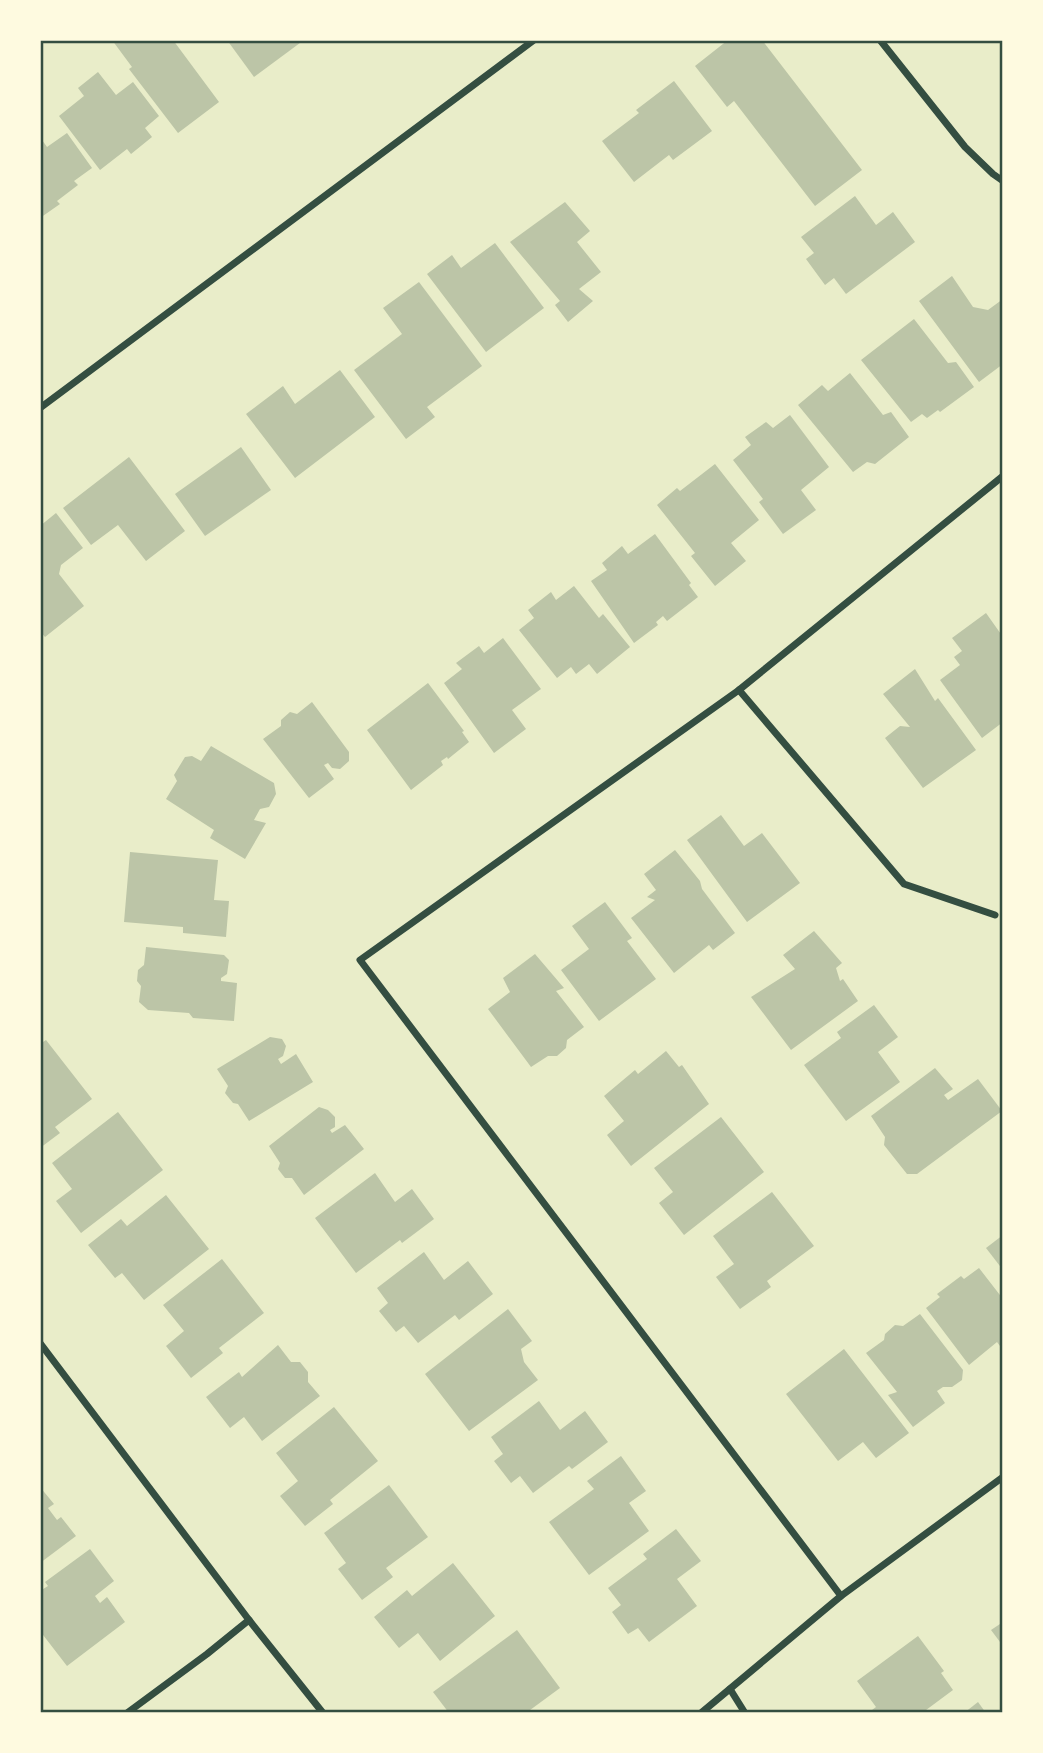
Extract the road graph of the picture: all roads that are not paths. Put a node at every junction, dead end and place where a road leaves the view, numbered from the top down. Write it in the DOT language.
graph roads {
  1 [pos="534,40"];
  2 [pos="880,40"];
  3 [pos="1003,181"];
  4 [pos="40,408"];
  5 [pos="1003,476"];
  6 [pos="739,690"];
  7 [pos="995,915"];
  8 [pos="40,1343"];
  9 [pos="1003,1476"];
  10 [pos="841,1596"];
  11 [pos="249,1620"];
  12 [pos="730,1689"];
  13 [pos="127,1713"];
  14 [pos="323,1713"];
  15 [pos="701,1713"];
  16 [pos="745,1713"];
  1 -- 4 [label="street"];
  2 -- 3 [label="street"];
  5 -- 6 [label="street"];
  6 -- 7 [label="street"];
  6 -- 10 [label="street"];
  8 -- 11 [label="street"];
  9 -- 10 [label="street"];
  10 -- 12 [label="street"];
  11 -- 13 [label="street"];
  11 -- 14 [label="street"];
  12 -- 15 [label="street"];
  12 -- 16 [label="street"];
}
